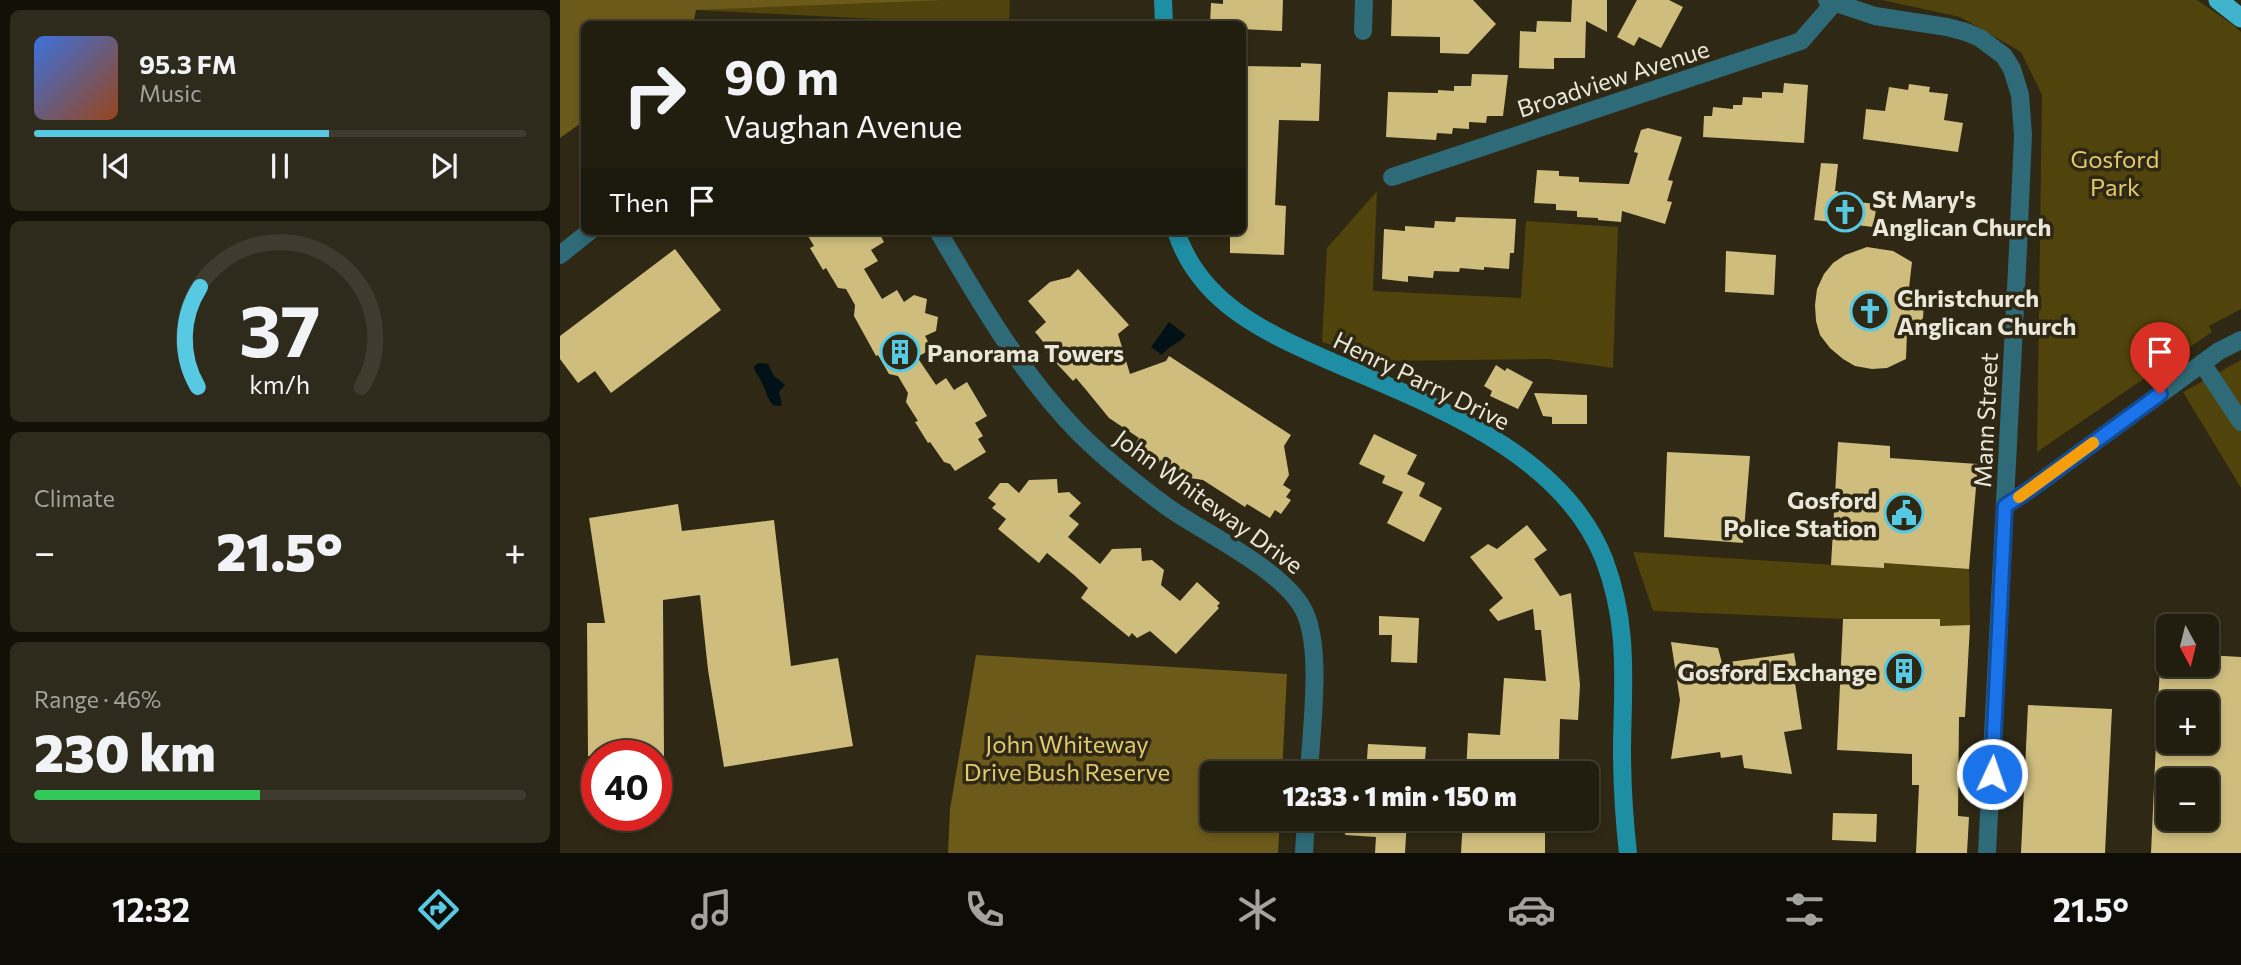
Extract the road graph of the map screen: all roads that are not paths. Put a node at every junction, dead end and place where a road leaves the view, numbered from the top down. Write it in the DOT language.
graph roads {
  1 [pos="1364,0"];
  2 [pos="2218,0"];
  3 [pos="1830,1"];
  4 [pos="2241,18"];
  5 [pos="1363,31"];
  6 [pos="1392,177"];
  7 [pos="585,235"];
  8 [pos="940,235"];
  9 [pos="1178,235"];
  10 [pos="560,255"];
  11 [pos="2241,340"];
  12 [pos="2202,363"];
  13 [pos="2241,422"];
  14 [pos="2005,506"];
  15 [pos="1310,761"];
  16 [pos="1305,831"];
  17 [pos="1304,853"];
  18 [pos="1629,853"];
  19 [pos="1987,853"];
  1 -- 5 [label="street"];
  2 -- 4 [label="highway"];
  3 -- 6 [label="street, Broadview Avenue"];
  3 -- 14 [label="street, Mann Street"];
  7 -- 10 [label="street"];
  8 -- 15 [label="street, John Whiteway Drive"];
  9 -- 18 [label="main road, Henry Parry Drive"];
  11 -- 12 [label="street"];
  12 -- 13 [label="street"];
  12 -- 14 [label="street"];
  14 -- 19 [label="street, Mann Street"];
  16 -- 17 [label="street"];
}
